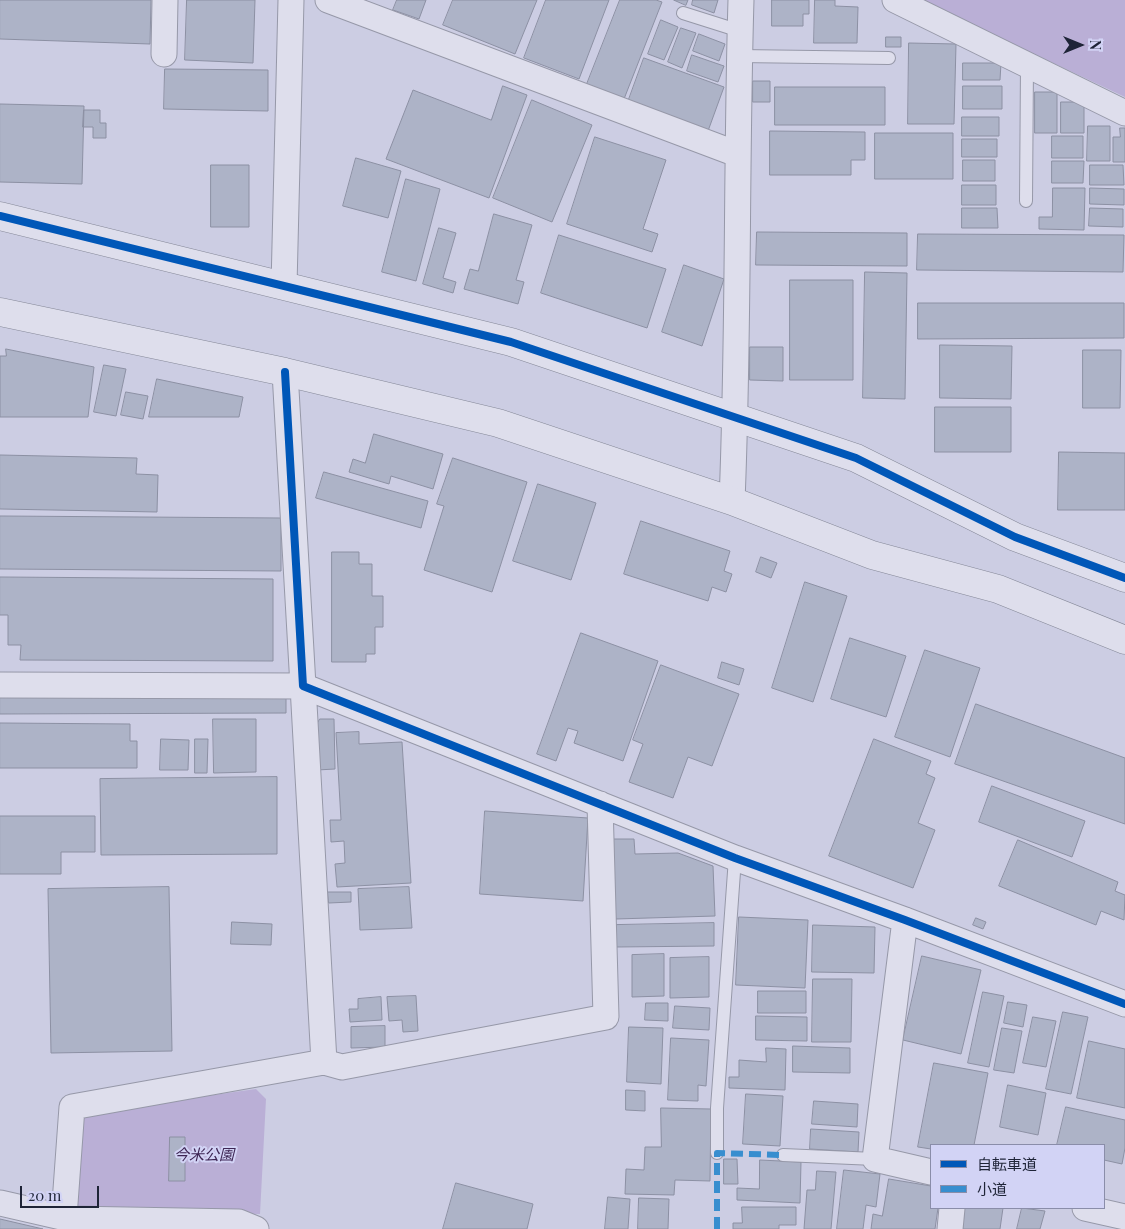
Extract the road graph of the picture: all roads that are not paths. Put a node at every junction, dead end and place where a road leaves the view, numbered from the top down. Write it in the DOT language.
graph roads {
  1 [pos="165,0"];
  2 [pos="291,0"];
  3 [pos="328,0"];
  4 [pos="741,0"];
  5 [pos="895,0"];
  6 [pos="683,13"];
  7 [pos="740,31"];
  8 [pos="164,54"];
  9 [pos="740,56"];
  10 [pos="889,58"];
  11 [pos="1027,65"];
  12 [pos="1125,113"];
  13 [pos="737,154"];
  14 [pos="1026,200"];
  15 [pos="0,216"];
  16 [pos="284,286"];
  17 [pos="0,312"];
  18 [pos="285,372"];
  19 [pos="735,416"];
  20 [pos="732,500"];
  21 [pos="1125,578"];
  22 [pos="1125,640"];
  23 [pos="0,685"];
  24 [pos="303,686"];
  25 [pos="600,804"];
  26 [pos="735,858"];
  27 [pos="905,920"];
  28 [pos="1125,1004"];
  29 [pos="324,1062"];
  30 [pos="717,1153"];
  31 [pos="783,1155"];
  32 [pos="875,1159"];
  33 [pos="930,1172"];
  34 [pos="0,1203"];
  35 [pos="952,1209"];
  36 [pos="1089,1209"];
  37 [pos="1125,1217"];
  38 [pos="64,1218"];
  39 [pos="256,1229"];
  40 [pos="950,1229"];
  1 -- 8 [label="street"];
  2 -- 16 [label="street"];
  3 -- 13 [label="street"];
  4 -- 7 [label="street"];
  5 -- 11 [label="street"];
  6 -- 7 [label="lane"];
  7 -- 9 [label="street"];
  9 -- 10 [label="lane"];
  9 -- 13 [label="street"];
  11 -- 12 [label="street"];
  11 -- 14 [label="lane"];
  13 -- 19 [label="street"];
  15 -- 16 [label="street"];
  16 -- 19 [label="street"];
  17 -- 18 [label="street"];
  18 -- 20 [label="street"];
  18 -- 24 [label="street"];
  19 -- 20 [label="street"];
  19 -- 21 [label="street"];
  20 -- 22 [label="street"];
  23 -- 24 [label="street"];
  24 -- 25 [label="street"];
  24 -- 29 [label="street"];
  25 -- 26 [label="street"];
  25 -- 29 [label="street"];
  26 -- 27 [label="street"];
  26 -- 30 [label="lane"];
  27 -- 28 [label="street"];
  27 -- 32 [label="street"];
  29 -- 38 [label="street"];
  31 -- 32 [label="lane"];
  32 -- 33 [label="street"];
  34 -- 38 [label="street"];
  35 -- 40 [label="street"];
  36 -- 37 [label="street"];
  38 -- 39 [label="street"];
}
